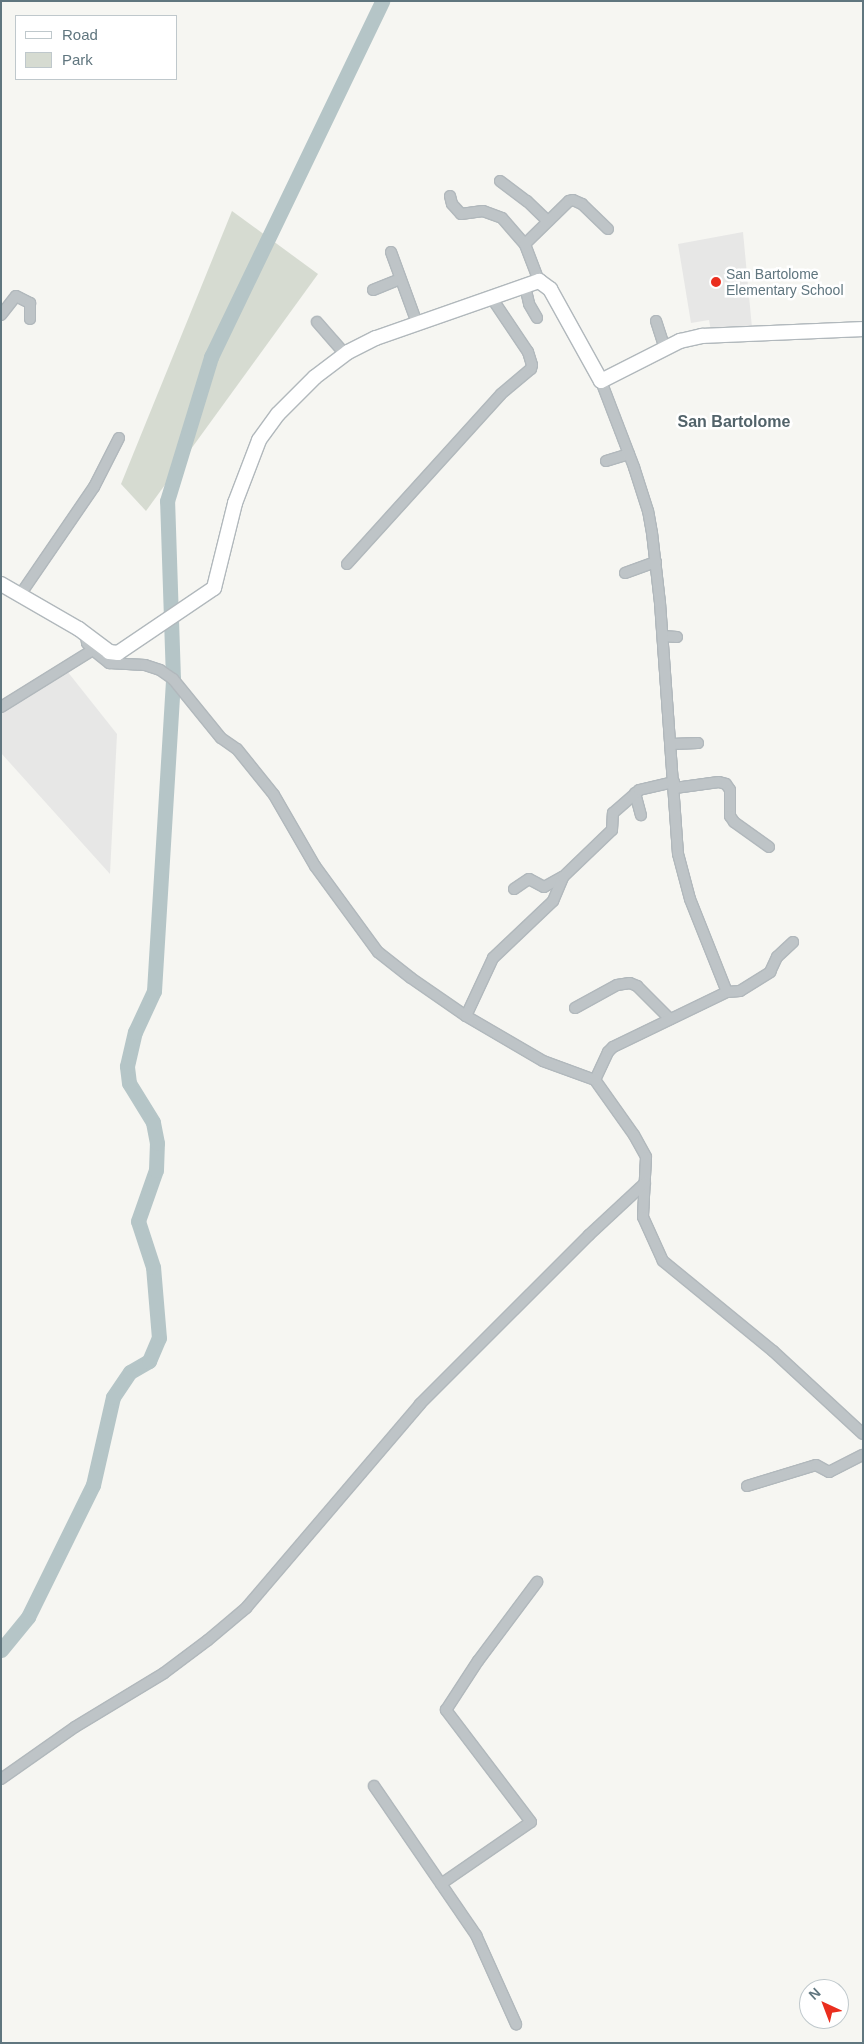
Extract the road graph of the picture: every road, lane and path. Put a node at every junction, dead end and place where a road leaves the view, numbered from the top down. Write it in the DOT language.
graph roads {
  1 [pos="500,182"];
  2 [pos="450,196"];
  3 [pos="548,221"];
  4 [pos="608,230"];
  5 [pos="525,244"];
  6 [pos="391,252"];
  7 [pos="400,279"];
  8 [pos="539,281"];
  9 [pos="525,286"];
  10 [pos="373,290"];
  11 [pos="491,297"];
  12 [pos="1,315"];
  13 [pos="537,318"];
  14 [pos="30,319"];
  15 [pos="656,321"];
  16 [pos="317,322"];
  17 [pos="417,323"];
  18 [pos="863,329"];
  19 [pos="666,349"];
  20 [pos="346,354"];
  21 [pos="601,381"];
  22 [pos="119,438"];
  23 [pos="629,454"];
  24 [pos="606,461"];
  25 [pos="656,562"];
  26 [pos="347,564"];
  27 [pos="626,573"];
  28 [pos="1,584"];
  29 [pos="20,595"];
  30 [pos="86,634"];
  31 [pos="663,636"];
  32 [pos="677,637"];
  33 [pos="93,650"];
  34 [pos="1,707"];
  35 [pos="698,743"];
  36 [pos="671,744"];
  37 [pos="674,785"];
  38 [pos="635,793"];
  39 [pos="641,815"];
  40 [pos="769,847"];
  41 [pos="563,876"];
  42 [pos="514,889"];
  43 [pos="793,942"];
  44 [pos="727,992"];
  45 [pos="575,1008"];
  46 [pos="466,1016"];
  47 [pos="670,1019"];
  48 [pos="595,1080"];
  49 [pos="645,1183"];
  50 [pos="863,1434"];
  51 [pos="863,1455"];
  52 [pos="747,1486"];
  53 [pos="537,1582"];
  54 [pos="1,1779"];
  55 [pos="374,1786"];
  56 [pos="441,1884"];
  57 [pos="516,2024"];
  1 -- 3 [label="street"];
  2 -- 5 [label="street"];
  3 -- 4 [label="street"];
  3 -- 5 [label="street"];
  5 -- 8 [label="street"];
  6 -- 7 [label="street"];
  7 -- 10 [label="street"];
  7 -- 17 [label="street"];
  8 -- 9 [label="street"];
  8 -- 21 [label="street"];
  9 -- 11 [label="street"];
  9 -- 13 [label="street"];
  11 -- 17 [label="street"];
  11 -- 26 [label="street"];
  12 -- 14 [label="street"];
  15 -- 19 [label="street"];
  16 -- 20 [label="street"];
  17 -- 20 [label="street"];
  18 -- 19 [label="street"];
  19 -- 21 [label="street"];
  20 -- 30 [label="street"];
  21 -- 23 [label="street"];
  22 -- 29 [label="street"];
  23 -- 24 [label="street"];
  23 -- 25 [label="street"];
  25 -- 27 [label="street"];
  25 -- 31 [label="street"];
  28 -- 29 [label="street"];
  29 -- 30 [label="street"];
  30 -- 33 [label="street"];
  31 -- 32 [label="street"];
  31 -- 36 [label="street"];
  33 -- 34 [label="street"];
  33 -- 46 [label="street"];
  35 -- 36 [label="street"];
  36 -- 37 [label="street"];
  37 -- 38 [label="street"];
  37 -- 40 [label="street"];
  37 -- 44 [label="street"];
  38 -- 39 [label="street"];
  38 -- 41 [label="street"];
  41 -- 42 [label="street"];
  41 -- 46 [label="street"];
  43 -- 44 [label="street"];
  44 -- 47 [label="street"];
  45 -- 47 [label="street"];
  46 -- 48 [label="street"];
  47 -- 48 [label="street"];
  48 -- 49 [label="street"];
  49 -- 50 [label="street"];
  49 -- 54 [label="street"];
  51 -- 52 [label="street"];
  53 -- 56 [label="street"];
  55 -- 56 [label="street"];
  56 -- 57 [label="street"];
}
